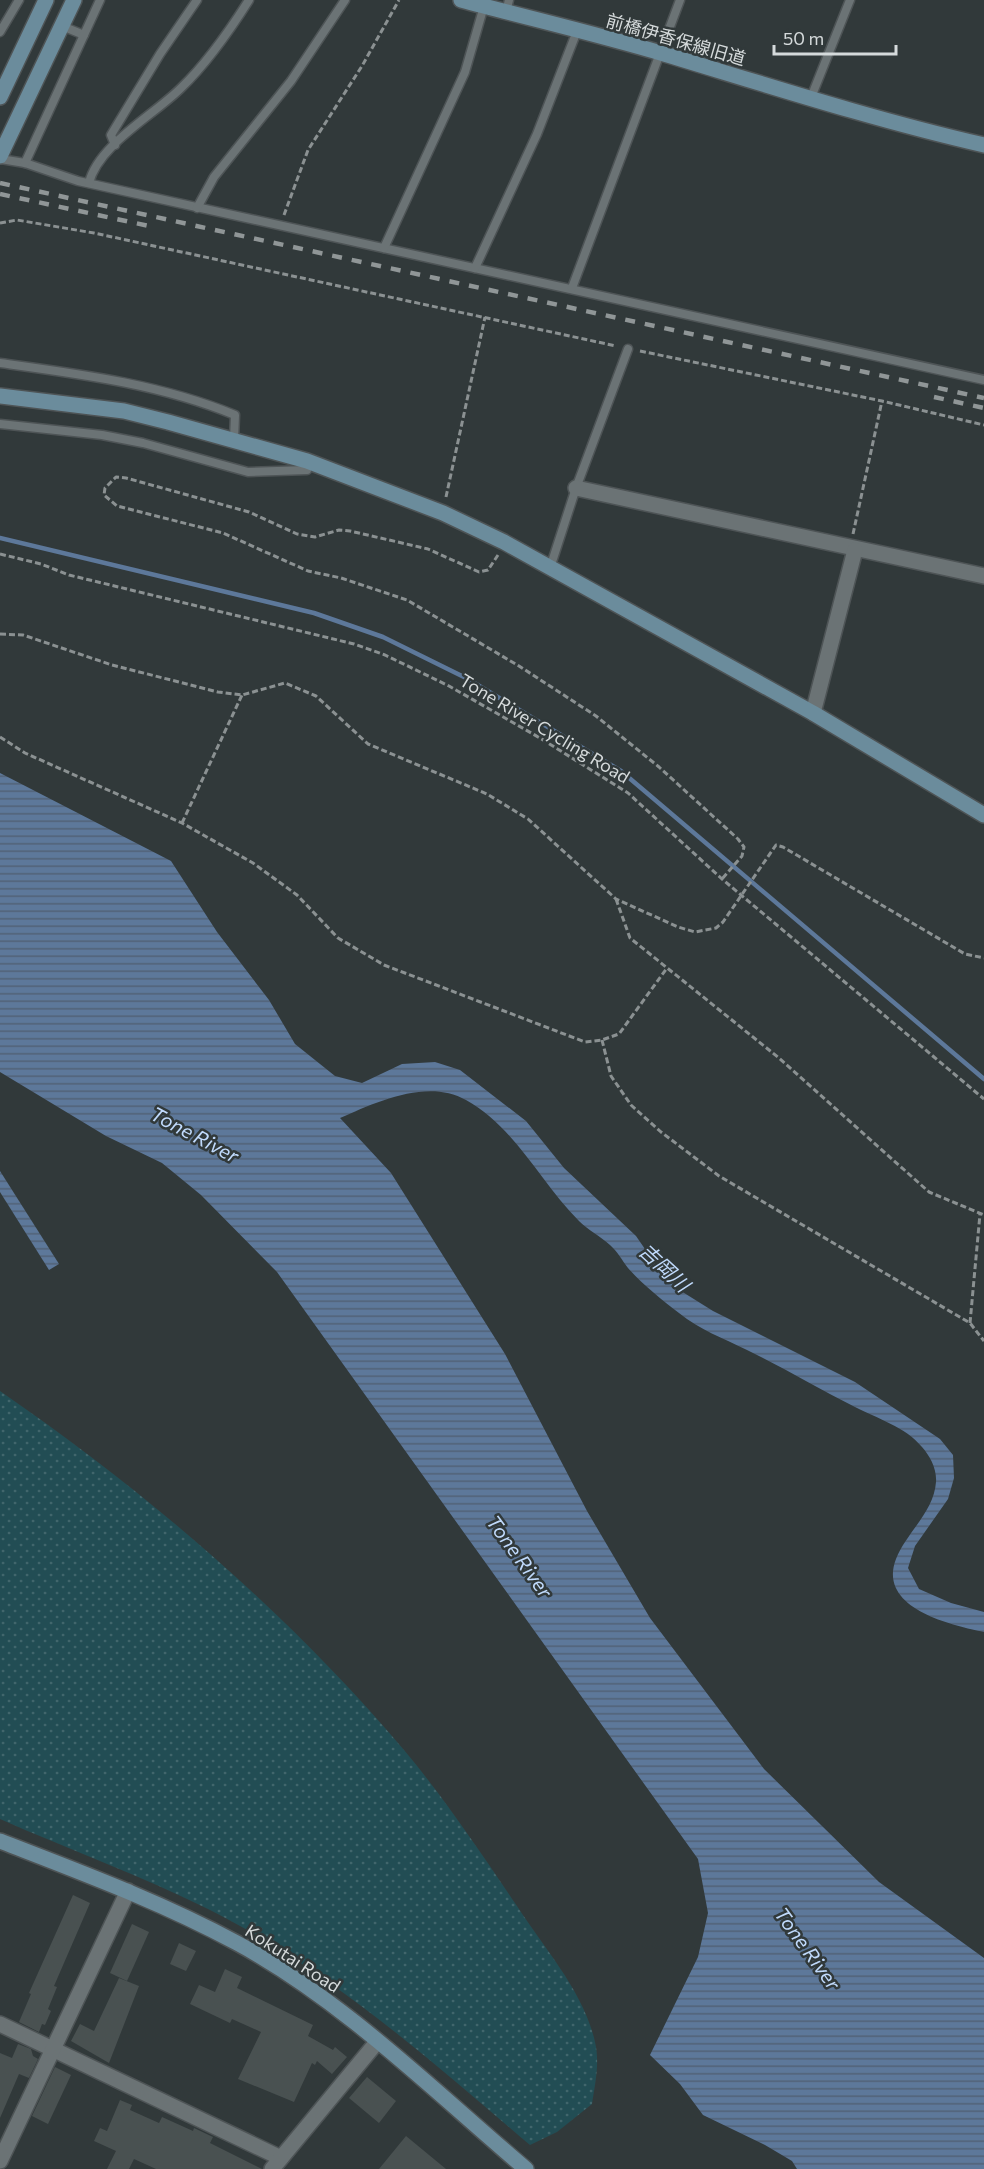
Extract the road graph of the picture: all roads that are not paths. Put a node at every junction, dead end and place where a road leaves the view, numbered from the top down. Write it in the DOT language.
graph roads {
  1 [pos="20,0"];
  2 [pos="46,0"];
  3 [pos="74,0"];
  4 [pos="100,0"];
  5 [pos="197,0"];
  6 [pos="249,0"];
  7 [pos="345,0"];
  8 [pos="461,0"];
  9 [pos="680,0"];
  10 [pos="850,0"];
  11 [pos="484,6"];
  12 [pos="508,6"];
  13 [pos="62,26"];
  14 [pos="577,31"];
  15 [pos="0,32"];
  16 [pos="84,35"];
  17 [pos="662,53"];
  18 [pos="0,98"];
  19 [pos="810,100"];
  20 [pos="984,144"];
  21 [pos="115,145"];
  22 [pos="0,158"];
  23 [pos="25,163"];
  24 [pos="89,183"];
  25 [pos="197,208"];
  26 [pos="384,248"];
  27 [pos="475,268"];
  28 [pos="572,288"];
  29 [pos="628,349"];
  30 [pos="0,363"];
  31 [pos="984,380"];
  32 [pos="0,396"];
  33 [pos="0,424"];
  34 [pos="234,440"];
  35 [pos="308,461"];
  36 [pos="576,488"];
  37 [pos="852,550"];
  38 [pos="550,569"];
  39 [pos="984,576"];
  40 [pos="813,713"];
  41 [pos="984,815"];
  42 [pos="0,1841"];
  43 [pos="128,1891"];
  44 [pos="0,2024"];
  45 [pos="377,2042"];
  46 [pos="53,2049"];
  47 [pos="0,2161"];
  48 [pos="277,2164"];
  49 [pos="526,2169"];
  1 -- 15 [label="lane"];
  2 -- 18 [label="street"];
  3 -- 13 [label="street"];
  4 -- 16 [label="lane"];
  5 -- 21 [label="lane"];
  6 -- 21 [label="lane"];
  7 -- 25 [label="lane"];
  8 -- 11 [label="street, 前橋伊香保線旧道"];
  9 -- 17 [label="lane"];
  10 -- 19 [label="lane"];
  11 -- 12 [label="street, 前橋伊香保線旧道"];
  11 -- 26 [label="lane"];
  12 -- 14 [label="street, 前橋伊香保線旧道"];
  13 -- 16 [label="lane"];
  13 -- 22 [label="street"];
  14 -- 17 [label="street, 前橋伊香保線旧道"];
  14 -- 27 [label="lane"];
  16 -- 23 [label="lane"];
  17 -- 19 [label="street, 前橋伊香保線旧道"];
  17 -- 28 [label="lane"];
  19 -- 20 [label="street, 前橋伊香保線旧道"];
  21 -- 24 [label="lane"];
  22 -- 23 [label="lane"];
  23 -- 24 [label="lane"];
  24 -- 25 [label="lane"];
  25 -- 26 [label="lane"];
  26 -- 27 [label="lane"];
  27 -- 28 [label="lane"];
  28 -- 31 [label="lane"];
  29 -- 36 [label="lane"];
  30 -- 34 [label="lane"];
  32 -- 34 [label="street"];
  33 -- 35 [label="lane"];
  34 -- 35 [label="street"];
  35 -- 38 [label="street"];
  36 -- 37 [label="street"];
  36 -- 38 [label="lane"];
  37 -- 39 [label="street"];
  37 -- 40 [label="street"];
  38 -- 40 [label="street"];
  40 -- 41 [label="street"];
  42 -- 43 [label="street, Kokutai Road"];
  43 -- 45 [label="street, Kokutai Road"];
  43 -- 46 [label="street"];
  44 -- 46 [label="street"];
  45 -- 48 [label="street"];
  45 -- 49 [label="street, Kokutai Road"];
  46 -- 47 [label="street"];
  46 -- 48 [label="street"];
}
